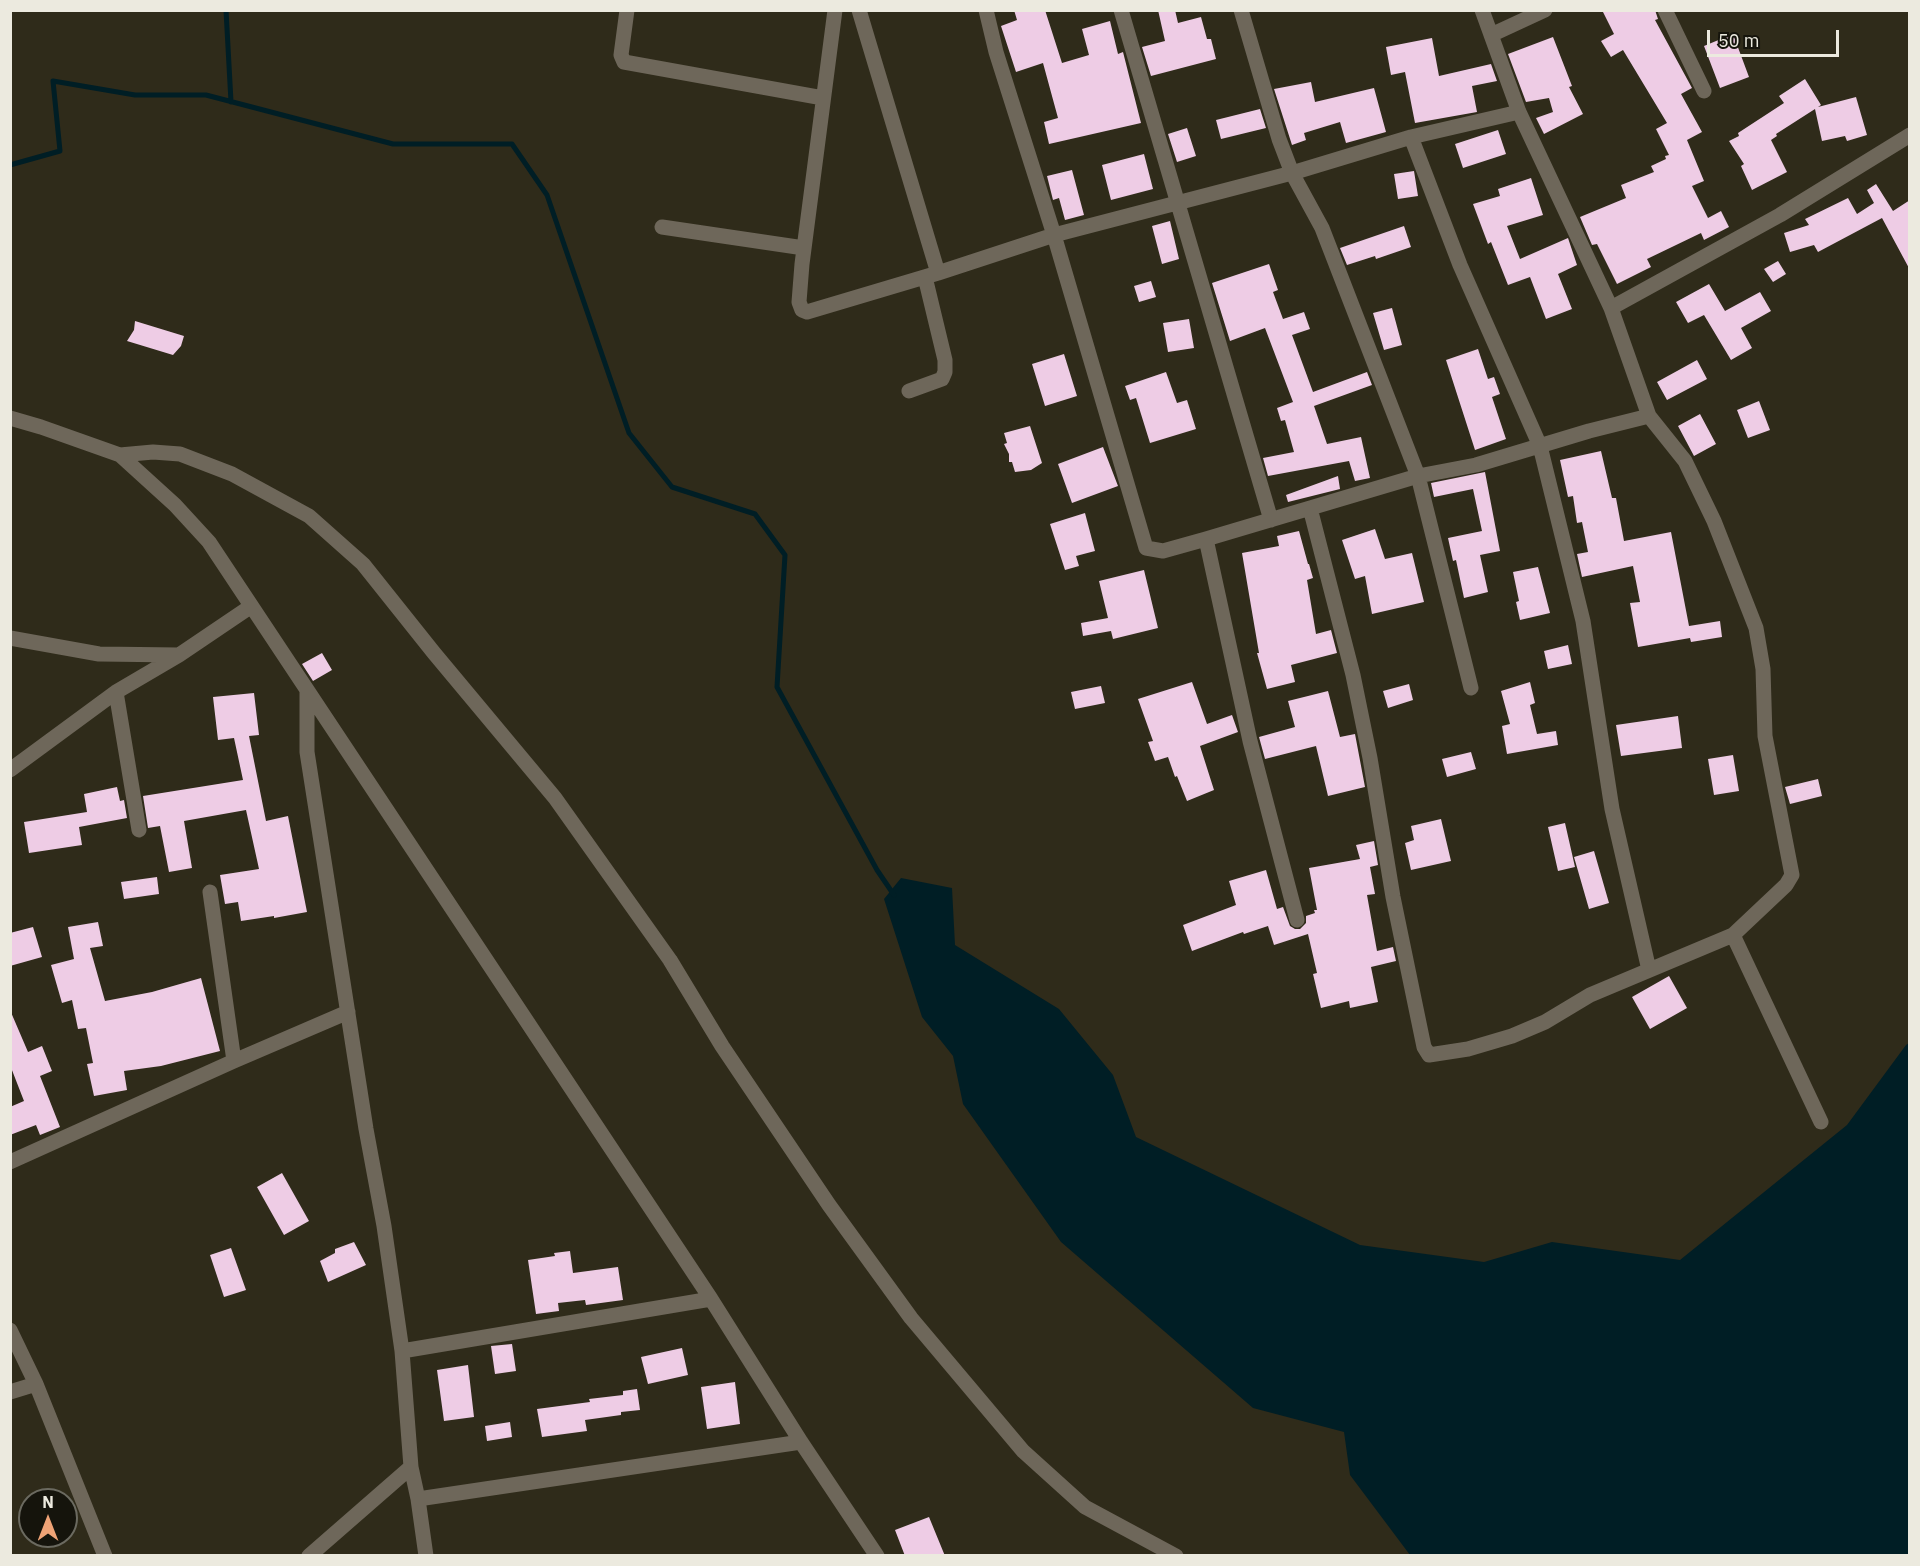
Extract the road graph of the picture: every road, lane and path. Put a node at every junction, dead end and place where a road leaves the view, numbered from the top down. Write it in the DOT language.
graph roads {
  1 [pos="627,10"];
  2 [pos="835,10"];
  3 [pos="859,10"];
  4 [pos="986,10"];
  5 [pos="1121,10"];
  6 [pos="1242,10"];
  7 [pos="1482,10"];
  8 [pos="1545,10"];
  9 [pos="1665,10"];
  10 [pos="1491,35"];
  11 [pos="1704,91"];
  12 [pos="823,98"];
  13 [pos="1519,112"];
  14 [pos="1910,135"];
  15 [pos="1412,137"];
  16 [pos="1292,173"];
  17 [pos="1178,201"];
  18 [pos="662,227"];
  19 [pos="1054,235"];
  20 [pos="804,248"];
  21 [pos="932,275"];
  22 [pos="1611,308"];
  23 [pos="909,391"];
  24 [pos="1649,416"];
  25 [pos="10,418"];
  26 [pos="1540,446"];
  27 [pos="120,456"];
  28 [pos="1418,476"];
  29 [pos="1310,508"];
  30 [pos="1271,520"];
  31 [pos="1206,539"];
  32 [pos="250,607"];
  33 [pos="10,638"];
  34 [pos="179,655"];
  35 [pos="1471,688"];
  36 [pos="116,692"];
  37 [pos="307,692"];
  38 [pos="10,770"];
  39 [pos="139,831"];
  40 [pos="210,892"];
  41 [pos="1297,920"];
  42 [pos="1733,935"];
  43 [pos="1649,970"];
  44 [pos="348,1012"];
  45 [pos="234,1061"];
  46 [pos="1821,1122"];
  47 [pos="10,1162"];
  48 [pos="711,1299"];
  49 [pos="10,1330"];
  50 [pos="402,1351"];
  51 [pos="36,1384"];
  52 [pos="10,1392"];
  53 [pos="801,1442"];
  54 [pos="411,1467"];
  55 [pos="418,1499"];
  56 [pos="105,1556"];
  57 [pos="309,1556"];
  58 [pos="426,1556"];
  59 [pos="877,1556"];
  60 [pos="1176,1556"];
  1 -- 12 [label="street"];
  2 -- 12 [label="street"];
  3 -- 21 [label="street"];
  4 -- 19 [label="street"];
  5 -- 17 [label="street"];
  6 -- 16 [label="street"];
  7 -- 10 [label="street"];
  8 -- 10 [label="street"];
  9 -- 11 [label="street"];
  10 -- 13 [label="street"];
  12 -- 20 [label="street"];
  13 -- 15 [label="street"];
  13 -- 22 [label="street"];
  14 -- 22 [label="street"];
  15 -- 16 [label="street"];
  15 -- 26 [label="street"];
  16 -- 17 [label="street"];
  16 -- 28 [label="street"];
  17 -- 19 [label="street"];
  17 -- 30 [label="street"];
  18 -- 20 [label="street"];
  19 -- 21 [label="street"];
  19 -- 31 [label="street"];
  20 -- 21 [label="street"];
  21 -- 23 [label="street"];
  22 -- 24 [label="street"];
  24 -- 26 [label="street"];
  24 -- 42 [label="street"];
  25 -- 27 [label="street"];
  26 -- 28 [label="street"];
  26 -- 43 [label="street"];
  27 -- 32 [label="street"];
  27 -- 60 [label="street"];
  28 -- 29 [label="street"];
  28 -- 35 [label="street"];
  29 -- 30 [label="street"];
  29 -- 43 [label="street"];
  30 -- 31 [label="street"];
  31 -- 41 [label="street"];
  32 -- 34 [label="street"];
  32 -- 37 [label="street"];
  33 -- 34 [label="street"];
  34 -- 36 [label="street"];
  36 -- 38 [label="street"];
  36 -- 39 [label="street"];
  37 -- 44 [label="street"];
  37 -- 48 [label="street"];
  40 -- 45 [label="street"];
  42 -- 43 [label="street"];
  42 -- 46 [label="street"];
  44 -- 45 [label="street"];
  44 -- 50 [label="street"];
  45 -- 47 [label="street"];
  48 -- 50 [label="street"];
  48 -- 53 [label="street"];
  49 -- 51 [label="street"];
  50 -- 54 [label="street"];
  51 -- 52 [label="street"];
  51 -- 56 [label="street"];
  53 -- 55 [label="street"];
  53 -- 59 [label="street"];
  54 -- 55 [label="street"];
  54 -- 57 [label="street"];
  55 -- 58 [label="street"];
}
